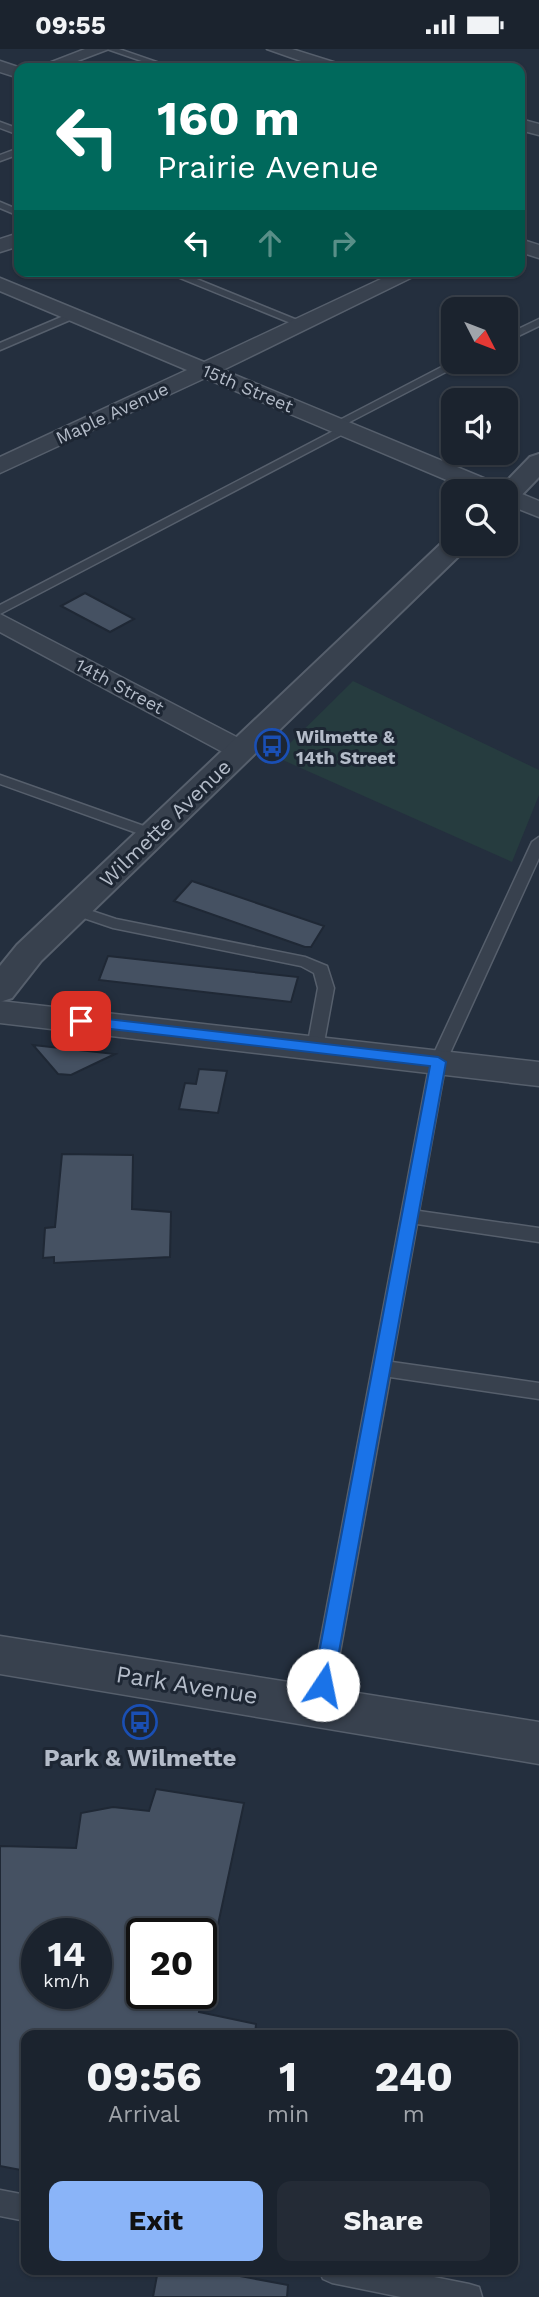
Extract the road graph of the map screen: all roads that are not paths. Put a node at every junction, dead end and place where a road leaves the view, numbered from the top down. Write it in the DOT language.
graph roads {
  1 [pos="101,49"];
  2 [pos="111,49"];
  3 [pos="275,49"];
  4 [pos="59,63"];
  5 [pos="154,63"];
  6 [pos="321,63"];
  7 [pos="184,277"];
  8 [pos="398,277"];
  9 [pos="0,285"];
  10 [pos="73,315"];
  11 [pos="539,322"];
  12 [pos="302,324"];
  13 [pos="518,333"];
  14 [pos="0,347"];
  15 [pos="203,370"];
  16 [pos="441,372"];
  17 [pos="341,427"];
  18 [pos="539,462"];
  19 [pos="0,467"];
  20 [pos="465,479"];
  21 [pos="518,484"];
  22 [pos="518,501"];
  23 [pos="539,510"];
  24 [pos="443,556"];
  25 [pos="0,610"];
  26 [pos="0,622"];
  27 [pos="240,750"];
  28 [pos="0,779"];
  29 [pos="153,834"];
  30 [pos="539,842"];
  31 [pos="74,910"];
  32 [pos="1,990"];
  33 [pos="316,1048"];
  34 [pos="438,1062"];
  35 [pos="539,1074"];
  36 [pos="410,1216"];
  37 [pos="539,1235"];
  38 [pos="382,1368"];
  39 [pos="539,1391"];
  40 [pos="0,1655"];
  41 [pos="319,1707"];
  42 [pos="539,1743"];
  43 [pos="0,2203"];
  44 [pos="21,2208"];
  45 [pos="357,2275"];
  46 [pos="469,2297"];
  1 -- 4 [label="street"];
  2 -- 5 [label="lane"];
  3 -- 6 [label="street"];
  7 -- 12 [label="lane"];
  8 -- 12 [label="street, Maple Avenue"];
  9 -- 10 [label="street, 15th Street"];
  10 -- 14 [label="lane"];
  10 -- 15 [label="street, 15th Street"];
  11 -- 13 [label="lane"];
  12 -- 15 [label="street, Maple Avenue"];
  15 -- 17 [label="street, 15th Street"];
  15 -- 19 [label="street, Maple Avenue"];
  16 -- 17 [label="lane"];
  17 -- 20 [label="street, 15th Street"];
  17 -- 25 [label="lane"];
  18 -- 21 [label="street"];
  22 -- 23 [label="street"];
  24 -- 27 [label="street, Wilmette Avenue"];
  26 -- 27 [label="street, 14th Street"];
  27 -- 29 [label="street, Wilmette Avenue"];
  28 -- 29 [label="lane"];
  29 -- 31 [label="street, Wilmette Avenue"];
  30 -- 34 [label="lane"];
  31 -- 32 [label="street, Wilmette Avenue"];
  31 -- 33 [label="lane"];
  32 -- 33 [label="street"];
  33 -- 34 [label="street"];
  34 -- 35 [label="street"];
  34 -- 36 [label="lane"];
  36 -- 37 [label="lane"];
  36 -- 38 [label="lane"];
  38 -- 39 [label="lane"];
  38 -- 41 [label="lane"];
  40 -- 41 [label="street, Park Avenue"];
  41 -- 42 [label="street, Park Avenue"];
  43 -- 44 [label="lane"];
  45 -- 46 [label="lane"];
}
